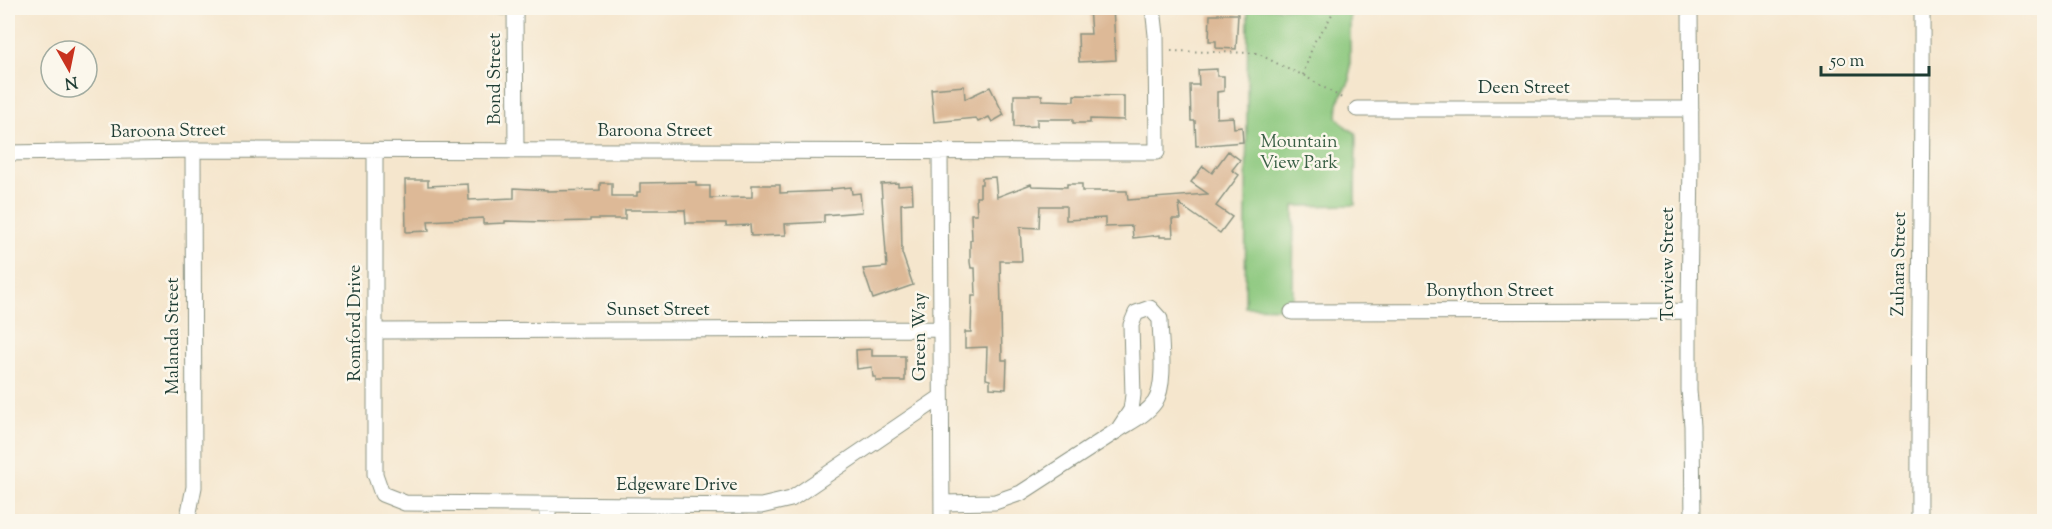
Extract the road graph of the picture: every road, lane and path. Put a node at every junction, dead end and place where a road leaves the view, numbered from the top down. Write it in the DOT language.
graph roads {
  1 [pos="515,8"];
  2 [pos="1153,8"];
  3 [pos="1335,8"];
  4 [pos="1690,8"];
  5 [pos="1922,8"];
  6 [pos="1156,51"];
  7 [pos="1303,75"];
  8 [pos="1358,109"];
  9 [pos="1691,109"];
  10 [pos="193,150"];
  11 [pos="375,151"];
  12 [pos="516,151"];
  13 [pos="940,151"];
  14 [pos="8,153"];
  15 [pos="1689,311"];
  16 [pos="1292,312"];
  17 [pos="941,329"];
  18 [pos="375,331"];
  19 [pos="941,396"];
  20 [pos="1118,430"];
  21 [pos="382,494"];
  22 [pos="942,503"];
  23 [pos="548,505"];
  24 [pos="188,522"];
  25 [pos="548,522"];
  26 [pos="942,522"];
  27 [pos="1693,522"];
  28 [pos="1919,522"];
  1 -- 12 [label="street, Bond Street"];
  2 -- 6 [label="street, Baroona Street"];
  3 -- 7 [label="path"];
  4 -- 9 [label="street, Torview Street"];
  5 -- 28 [label="street, Zuhara Street"];
  6 -- 7 [label="path"];
  6 -- 13 [label="street, Baroona Street"];
  7 -- 8 [label="path"];
  8 -- 9 [label="street, Deen Street"];
  9 -- 15 [label="street, Torview Street"];
  10 -- 11 [label="street, Baroona Street"];
  10 -- 14 [label="street, Baroona Street"];
  10 -- 24 [label="street, Malanda Street"];
  11 -- 12 [label="street, Baroona Street"];
  11 -- 18 [label="street, Romford Drive"];
  12 -- 13 [label="street, Baroona Street"];
  13 -- 17 [label="street, Green Way"];
  15 -- 16 [label="street, Bonython Street"];
  15 -- 27 [label="street, Torview Street"];
  17 -- 18 [label="street, Sunset Street"];
  17 -- 19 [label="street, Green Way"];
  18 -- 21 [label="street, Romford Drive"];
  19 -- 22 [label="street, Green Way"];
  19 -- 23 [label="street, Edgeware Drive"];
  20 -- 20 [label="street"];
  20 -- 22 [label="street"];
  21 -- 23 [label="street, Edgeware Drive"];
  22 -- 26 [label="street, Green Way"];
  23 -- 25 [label="street"];
}
